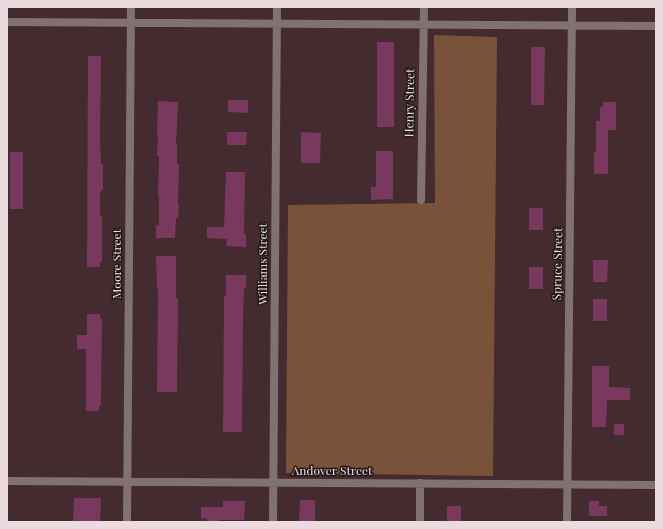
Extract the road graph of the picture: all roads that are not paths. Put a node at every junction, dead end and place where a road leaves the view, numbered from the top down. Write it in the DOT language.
graph roads {
  1 [pos="131,7"];
  2 [pos="277,7"];
  3 [pos="424,7"];
  4 [pos="572,7"];
  5 [pos="7,22"];
  6 [pos="131,23"];
  7 [pos="276,24"];
  8 [pos="424,25"];
  9 [pos="572,26"];
  10 [pos="656,26"];
  11 [pos="421,200"];
  12 [pos="7,481"];
  13 [pos="127,482"];
  14 [pos="273,483"];
  15 [pos="420,483"];
  16 [pos="568,484"];
  17 [pos="656,485"];
  18 [pos="127,522"];
  19 [pos="273,522"];
  20 [pos="420,522"];
  21 [pos="567,522"];
  1 -- 6 [label="street, Moore Street"];
  2 -- 7 [label="street, Williams Street"];
  3 -- 8 [label="street, Henry Street"];
  4 -- 9 [label="street, Spruce Street"];
  5 -- 6 [label="street"];
  6 -- 7 [label="street"];
  6 -- 13 [label="street, Moore Street"];
  7 -- 8 [label="street"];
  7 -- 14 [label="street, Williams Street"];
  8 -- 9 [label="street"];
  8 -- 11 [label="street, Henry Street"];
  9 -- 10 [label="street"];
  9 -- 16 [label="street, Spruce Street"];
  12 -- 13 [label="street, Andover Street"];
  13 -- 14 [label="street, Andover Street"];
  13 -- 18 [label="street, Moore Street"];
  14 -- 15 [label="street, Andover Street"];
  14 -- 19 [label="street, Williams Street"];
  15 -- 16 [label="street, Andover Street"];
  15 -- 20 [label="street"];
  16 -- 17 [label="street, Andover Street"];
  16 -- 21 [label="street, Spruce Street"];
}
